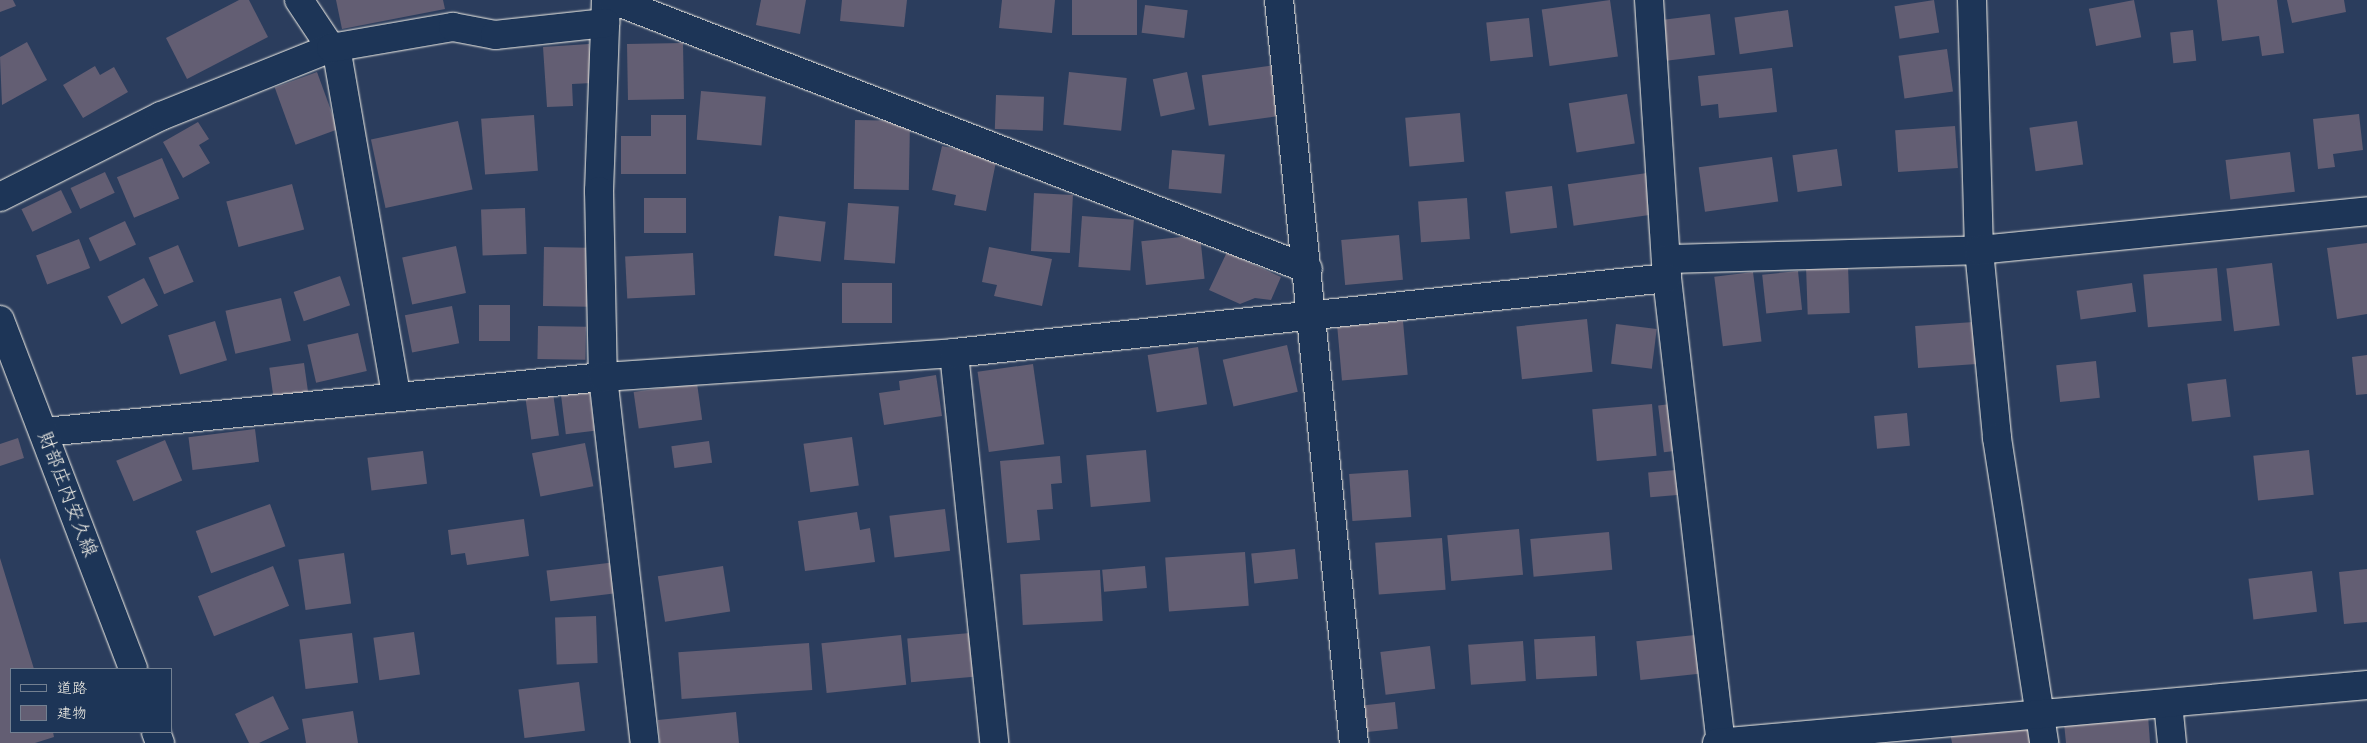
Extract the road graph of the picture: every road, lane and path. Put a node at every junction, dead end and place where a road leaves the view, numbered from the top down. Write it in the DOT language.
graph roads {
  1 [pos="299,0"];
  2 [pos="1279,0"];
  3 [pos="1649,0"];
  4 [pos="1972,0"];
  5 [pos="608,8"];
  6 [pos="333,48"];
  7 [pos="0,198"];
  8 [pos="2367,212"];
  9 [pos="1979,250"];
  10 [pos="1667,268"];
  11 [pos="1308,269"];
  12 [pos="1313,318"];
  13 [pos="0,320"];
  14 [pos="954,353"];
  15 [pos="603,377"];
  16 [pos="396,396"];
  17 [pos="45,432"];
  18 [pos="133,668"];
  19 [pos="2367,685"];
  20 [pos="2168,702"];
  21 [pos="2040,714"];
  22 [pos="645,743"];
  23 [pos="994,743"];
  24 [pos="1354,743"];
  25 [pos="1717,743"];
  26 [pos="1721,743"];
  27 [pos="2044,743"];
  28 [pos="2172,743"];
  1 -- 6 [label="street"];
  2 -- 11 [label="street"];
  3 -- 10 [label="street"];
  4 -- 9 [label="street"];
  5 -- 6 [label="street"];
  5 -- 11 [label="street"];
  5 -- 15 [label="street"];
  6 -- 7 [label="street"];
  6 -- 16 [label="street"];
  8 -- 9 [label="street"];
  9 -- 10 [label="street"];
  9 -- 21 [label="street"];
  10 -- 12 [label="street"];
  10 -- 26 [label="street"];
  11 -- 12 [label="street"];
  12 -- 14 [label="street"];
  12 -- 24 [label="street"];
  13 -- 17 [label="street, 財部庄内安久線"];
  14 -- 15 [label="street"];
  14 -- 23 [label="street"];
  15 -- 16 [label="street"];
  15 -- 22 [label="street"];
  16 -- 17 [label="street"];
  17 -- 18 [label="street, 財部庄内安久線"];
  19 -- 20 [label="street"];
  20 -- 21 [label="street"];
  20 -- 28 [label="street"];
  21 -- 26 [label="street"];
  21 -- 27 [label="street"];
  25 -- 26 [label="street"];
}
